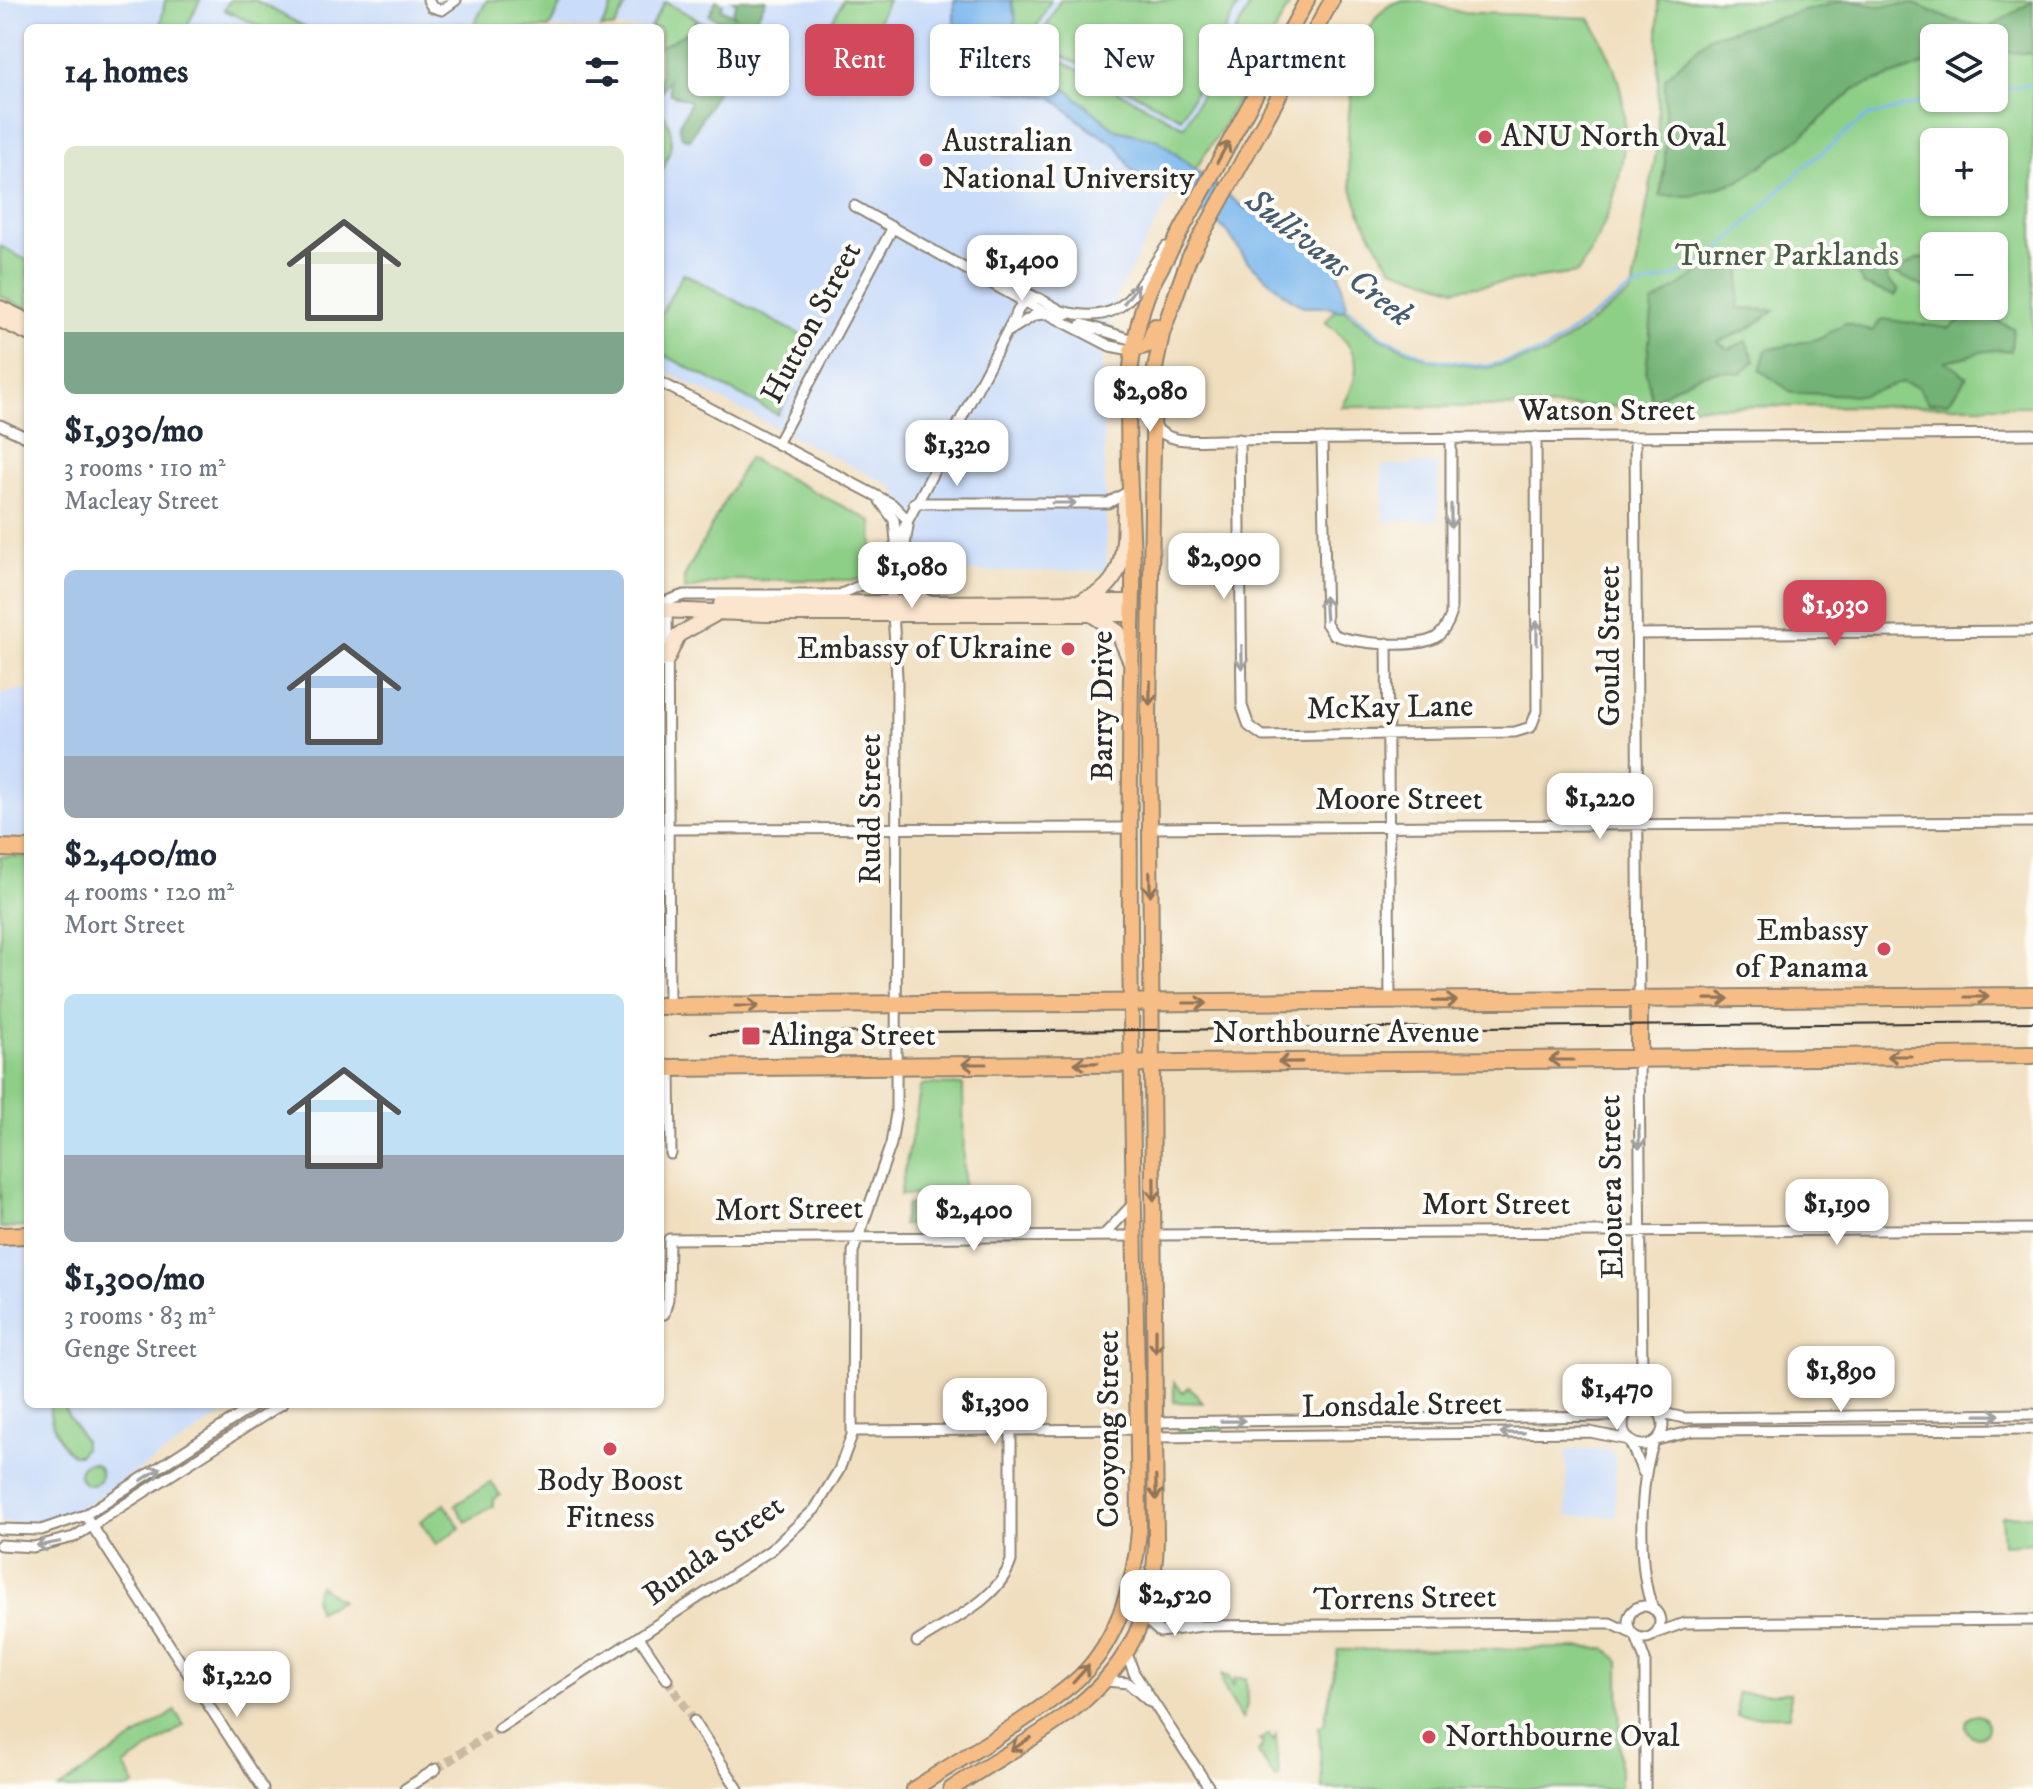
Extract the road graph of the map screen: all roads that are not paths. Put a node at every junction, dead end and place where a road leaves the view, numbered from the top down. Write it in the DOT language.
graph roads {
  1 [pos="428,0"];
  2 [pos="456,0"];
  3 [pos="1307,0"];
  4 [pos="1332,0"];
  5 [pos="854,206"];
  6 [pos="1188,216"];
  7 [pos="1211,221"];
  8 [pos="893,227"];
  9 [pos="974,271"];
  10 [pos="1042,300"];
  11 [pos="1023,301"];
  12 [pos="0,308"];
  13 [pos="1060,314"];
  14 [pos="24,319"];
  15 [pos="0,320"];
  16 [pos="24,331"];
  17 [pos="1002,340"];
  18 [pos="1159,344"];
  19 [pos="1138,347"];
  20 [pos="664,384"];
  21 [pos="1153,393"];
  22 [pos="1152,416"];
  23 [pos="0,425"];
  24 [pos="2033,434"];
  25 [pos="24,436"];
  26 [pos="1536,437"];
  27 [pos="1635,437"];
  28 [pos="1451,438"];
  29 [pos="1239,439"];
  30 [pos="1322,439"];
  31 [pos="1182,440"];
  32 [pos="777,444"];
  33 [pos="1130,452"];
  34 [pos="1150,465"];
  35 [pos="1126,493"];
  36 [pos="872,495"];
  37 [pos="914,503"];
  38 [pos="907,519"];
  39 [pos="895,546"];
  40 [pos="935,603"];
  41 [pos="1070,603"];
  42 [pos="664,608"];
  43 [pos="892,608"];
  44 [pos="1132,608"];
  45 [pos="1151,609"];
  46 [pos="664,610"];
  47 [pos="664,610"];
  48 [pos="726,613"];
  49 [pos="1089,615"];
  50 [pos="664,622"];
  51 [pos="2033,631"];
  52 [pos="1636,634"];
  53 [pos="1387,643"];
  54 [pos="667,659"];
  55 [pos="1131,668"];
  56 [pos="1388,734"];
  57 [pos="2033,822"];
  58 [pos="1638,825"];
  59 [pos="1389,826"];
  60 [pos="1131,828"];
  61 [pos="1149,828"];
  62 [pos="664,829"];
  63 [pos="898,829"];
  64 [pos="0,848"];
  65 [pos="24,849"];
  66 [pos="2033,996"];
  67 [pos="1639,999"];
  68 [pos="1390,1001"];
  69 [pos="1134,1004"];
  70 [pos="1152,1004"];
  71 [pos="896,1005"];
  72 [pos="664,1006"];
  73 [pos="2033,1055"];
  74 [pos="1639,1059"];
  75 [pos="1134,1063"];
  76 [pos="1154,1063"];
  77 [pos="896,1065"];
  78 [pos="665,1068"];
  79 [pos="671,1154"];
  80 [pos="1135,1197"];
  81 [pos="2033,1229"];
  82 [pos="1640,1232"];
  83 [pos="24,1235"];
  84 [pos="1155,1235"];
  85 [pos="0,1236"];
  86 [pos="861,1236"];
  87 [pos="1103,1236"];
  88 [pos="1136,1236"];
  89 [pos="1137,1303"];
  90 [pos="1156,1303"];
  91 [pos="664,1314"];
  92 [pos="1642,1374"];
  93 [pos="251,1408"];
  94 [pos="276,1408"];
  95 [pos="1630,1410"];
  96 [pos="1657,1411"];
  97 [pos="2033,1414"];
  98 [pos="1956,1415"];
  99 [pos="1858,1416"];
  100 [pos="237,1417"];
  101 [pos="1539,1417"];
  102 [pos="1755,1418"];
  103 [pos="1266,1421"];
  104 [pos="1137,1429"];
  105 [pos="1155,1429"];
  106 [pos="1956,1429"];
  107 [pos="2033,1429"];
  108 [pos="1011,1430"];
  109 [pos="1858,1430"];
  110 [pos="853,1431"];
  111 [pos="1755,1431"];
  112 [pos="1539,1432"];
  113 [pos="1265,1435"];
  114 [pos="231,1436"];
  115 [pos="1629,1440"];
  116 [pos="1655,1441"];
  117 [pos="1644,1475"];
  118 [pos="85,1515"];
  119 [pos="92,1528"];
  120 [pos="0,1529"];
  121 [pos="0,1545"];
  122 [pos="1130,1582"];
  123 [pos="1644,1588"];
  124 [pos="1634,1610"];
  125 [pos="1654,1610"];
  126 [pos="1144,1618"];
  127 [pos="2033,1620"];
  128 [pos="1610,1623"];
  129 [pos="1684,1623"];
  130 [pos="1114,1625"];
  131 [pos="1201,1626"];
  132 [pos="1634,1634"];
  133 [pos="1656,1634"];
  134 [pos="639,1637"];
  135 [pos="917,1642"];
  136 [pos="1127,1654"];
  137 [pos="1645,1660"];
  138 [pos="667,1679"];
  139 [pos="1106,1681"];
  140 [pos="1156,1707"];
  141 [pos="694,1721"];
  142 [pos="499,1728"];
  143 [pos="436,1769"];
  144 [pos="941,1771"];
  145 [pos="955,1788"];
  146 [pos="263,1789"];
  147 [pos="405,1789"];
  148 [pos="738,1789"];
  149 [pos="914,1789"];
  150 [pos="1210,1789"];
  151 [pos="1645,1789"];
  1 -- 2 [label="street"];
  6 -- 3 [label="main road, Barry Drive, one-way"];
  4 -- 7 [label="main road, Barry Drive"];
  5 -- 8 [label="street"];
  13 -- 6 [label="street, one-way"];
  6 -- 19 [label="main road, Barry Drive"];
  7 -- 18 [label="main road"];
  7 -- 19 [label="main road, Barry Drive"];
  8 -- 9 [label="street"];
  8 -- 32 [label="street, Hutton Street"];
  9 -- 10 [label="street"];
  9 -- 11 [label="street"];
  10 -- 11 [label="street"];
  10 -- 13 [label="street"];
  11 -- 13 [label="street"];
  11 -- 17 [label="street"];
  12 -- 14 [label="street"];
  13 -- 17 [label="street"];
  13 -- 19 [label="street"];
  15 -- 16 [label="street"];
  17 -- 37 [label="street"];
  18 -- 19 [label="main road"];
  18 -- 21 [label="main road, Barry Drive"];
  19 -- 21 [label="main road, Barry Drive"];
  19 -- 33 [label="main road, Barry Drive"];
  20 -- 32 [label="street"];
  21 -- 22 [label="main road, Barry Drive"];
  22 -- 31 [label="street"];
  22 -- 34 [label="main road, Barry Drive"];
  23 -- 25 [label="street"];
  24 -- 27 [label="street, Watson Street"];
  26 -- 27 [label="street, Watson Street"];
  26 -- 28 [label="street, Watson Street"];
  56 -- 26 [label="street, McKay Lane, one-way"];
  27 -- 52 [label="street, Gould Street"];
  28 -- 30 [label="street, Watson Street"];
  28 -- 53 [label="street, one-way"];
  29 -- 30 [label="street, Watson Street"];
  29 -- 31 [label="street, Watson Street"];
  29 -- 56 [label="street, McKay Lane, one-way"];
  53 -- 30 [label="street, one-way"];
  31 -- 34 [label="street"];
  32 -- 36 [label="street"];
  33 -- 35 [label="street"];
  33 -- 44 [label="main road, Barry Drive"];
  34 -- 45 [label="main road, Barry Drive"];
  37 -- 35 [label="street, one-way"];
  35 -- 41 [label="street"];
  36 -- 38 [label="street"];
  36 -- 39 [label="street"];
  37 -- 38 [label="street"];
  38 -- 39 [label="street"];
  38 -- 40 [label="street"];
  39 -- 42 [label="street"];
  39 -- 43 [label="street, Rudd Street"];
  40 -- 41 [label="street"];
  40 -- 43 [label="street"];
  41 -- 44 [label="street"];
  43 -- 46 [label="street"];
  43 -- 48 [label="street"];
  43 -- 49 [label="street"];
  43 -- 63 [label="street, Rudd Street"];
  44 -- 45 [label="main road"];
  44 -- 49 [label="street"];
  44 -- 55 [label="main road, Barry Drive"];
  45 -- 61 [label="main road, Barry Drive, one-way"];
  47 -- 48 [label="street"];
  48 -- 54 [label="street"];
  49 -- 55 [label="street"];
  50 -- 54 [label="street"];
  51 -- 52 [label="street"];
  52 -- 58 [label="street, Gould Street"];
  53 -- 56 [label="street"];
  54 -- 62 [label="street"];
  55 -- 60 [label="main road, Barry Drive"];
  56 -- 59 [label="street"];
  57 -- 58 [label="street, Moore Street"];
  58 -- 59 [label="street, Moore Street"];
  58 -- 67 [label="street, Gould Street"];
  59 -- 61 [label="street, Moore Street"];
  59 -- 68 [label="street"];
  60 -- 63 [label="street"];
  60 -- 69 [label="main road, Barry Drive"];
  61 -- 70 [label="main road, Barry Drive, one-way"];
  62 -- 63 [label="street"];
  62 -- 72 [label="street"];
  63 -- 71 [label="street, Rudd Street"];
  64 -- 65 [label="highway"];
  67 -- 66 [label="highway, Northbourne Avenue, one-way"];
  68 -- 67 [label="highway, Northbourne Avenue, one-way"];
  67 -- 74 [label="highway, Elouera Street"];
  70 -- 68 [label="highway, Northbourne Avenue, one-way"];
  69 -- 70 [label="highway, Northbourne Avenue"];
  69 -- 71 [label="highway, Northbourne Avenue"];
  69 -- 75 [label="main road, Barry Drive"];
  70 -- 76 [label="main road, Barry Drive"];
  72 -- 71 [label="highway, Northbourne Avenue, one-way"];
  71 -- 77 [label="street, Rudd Street"];
  73 -- 74 [label="highway, Northbourne Avenue, one-way"];
  74 -- 76 [label="highway, Northbourne Avenue, one-way"];
  74 -- 82 [label="street, Elouera Street, one-way"];
  75 -- 76 [label="highway, Northbourne Avenue"];
  75 -- 77 [label="highway, Northbourne Avenue, one-way"];
  75 -- 80 [label="main road, Cooyong Street"];
  76 -- 84 [label="main road, Cooyong Street, one-way"];
  77 -- 78 [label="highway, Northbourne Avenue"];
  77 -- 86 [label="street, Bunda Street"];
  78 -- 79 [label="street"];
  80 -- 87 [label="street"];
  80 -- 88 [label="main road, Cooyong Street"];
  81 -- 82 [label="street, Mort Street"];
  82 -- 84 [label="street, Mort Street"];
  82 -- 92 [label="street, Elouera Street"];
  83 -- 85 [label="highway"];
  84 -- 88 [label="main road, Mort Street"];
  84 -- 90 [label="main road, Cooyong Street"];
  86 -- 87 [label="street, Mort Street"];
  86 -- 91 [label="street, Mort Street"];
  86 -- 110 [label="street, Bunda Street"];
  87 -- 88 [label="street, Mort Street"];
  88 -- 89 [label="main road, Cooyong Street"];
  89 -- 90 [label="main road"];
  89 -- 104 [label="main road, Cooyong Street"];
  90 -- 105 [label="main road, Cooyong Street, one-way"];
  92 -- 95 [label="street, Elouera Street"];
  92 -- 96 [label="street, Elouera Street"];
  93 -- 100 [label="street"];
  94 -- 114 [label="street"];
  95 -- 96 [label="street"];
  95 -- 101 [label="street, Lonsdale Street"];
  95 -- 115 [label="street"];
  96 -- 102 [label="street"];
  96 -- 116 [label="street"];
  98 -- 97 [label="street, one-way"];
  98 -- 99 [label="street"];
  98 -- 106 [label="street"];
  99 -- 102 [label="street"];
  99 -- 109 [label="street"];
  100 -- 114 [label="street"];
  118 -- 100 [label="street, one-way"];
  101 -- 103 [label="street, Lonsdale Street"];
  101 -- 112 [label="street, Lonsdale Street"];
  102 -- 111 [label="street"];
  105 -- 103 [label="street, Lonsdale Street, one-way"];
  103 -- 113 [label="street, Lonsdale Street"];
  104 -- 105 [label="main road, Lonsdale Street"];
  104 -- 108 [label="street"];
  104 -- 122 [label="main road, Cooyong Street"];
  105 -- 113 [label="street, Lonsdale Street"];
  105 -- 126 [label="main road, Cooyong Street, one-way"];
  106 -- 107 [label="street"];
  106 -- 109 [label="street"];
  108 -- 110 [label="street"];
  108 -- 135 [label="street"];
  109 -- 111 [label="street"];
  110 -- 134 [label="street, Bunda Street"];
  111 -- 116 [label="street"];
  112 -- 113 [label="street, Lonsdale Street, one-way"];
  112 -- 115 [label="street, Lonsdale Street"];
  114 -- 119 [label="street"];
  115 -- 116 [label="street"];
  115 -- 117 [label="street"];
  116 -- 117 [label="street"];
  117 -- 123 [label="street"];
  118 -- 119 [label="street"];
  118 -- 120 [label="street"];
  119 -- 121 [label="street, one-way"];
  119 -- 146 [label="street"];
  122 -- 126 [label="main road"];
  122 -- 130 [label="main road, Cooyong Street"];
  123 -- 124 [label="street"];
  123 -- 125 [label="street"];
  124 -- 125 [label="street"];
  124 -- 128 [label="street, Torrens Street"];
  124 -- 132 [label="street"];
  125 -- 129 [label="street"];
  125 -- 133 [label="street"];
  126 -- 130 [label="main road"];
  126 -- 131 [label="street, Torrens Street"];
  126 -- 131 [label="street, Torrens Street"];
  126 -- 136 [label="main road, Cooyong Street"];
  127 -- 129 [label="street"];
  128 -- 131 [label="street, Torrens Street"];
  128 -- 132 [label="street, Torrens Street"];
  129 -- 133 [label="street"];
  144 -- 130 [label="main road, Cooyong Street, one-way"];
  132 -- 133 [label="street"];
  132 -- 137 [label="street"];
  133 -- 137 [label="street"];
  134 -- 138 [label="street"];
  134 -- 142 [label="street, Bunda Street"];
  136 -- 139 [label="main road, Cooyong Street"];
  136 -- 140 [label="street"];
  137 -- 151 [label="street"];
  139 -- 140 [label="street"];
  139 -- 145 [label="main road, Cooyong Street, one-way"];
  140 -- 150 [label="street"];
  141 -- 148 [label="street"];
  143 -- 147 [label="street"];
  144 -- 145 [label="main road"];
  144 -- 149 [label="main road, Cooyong Street"];
}
